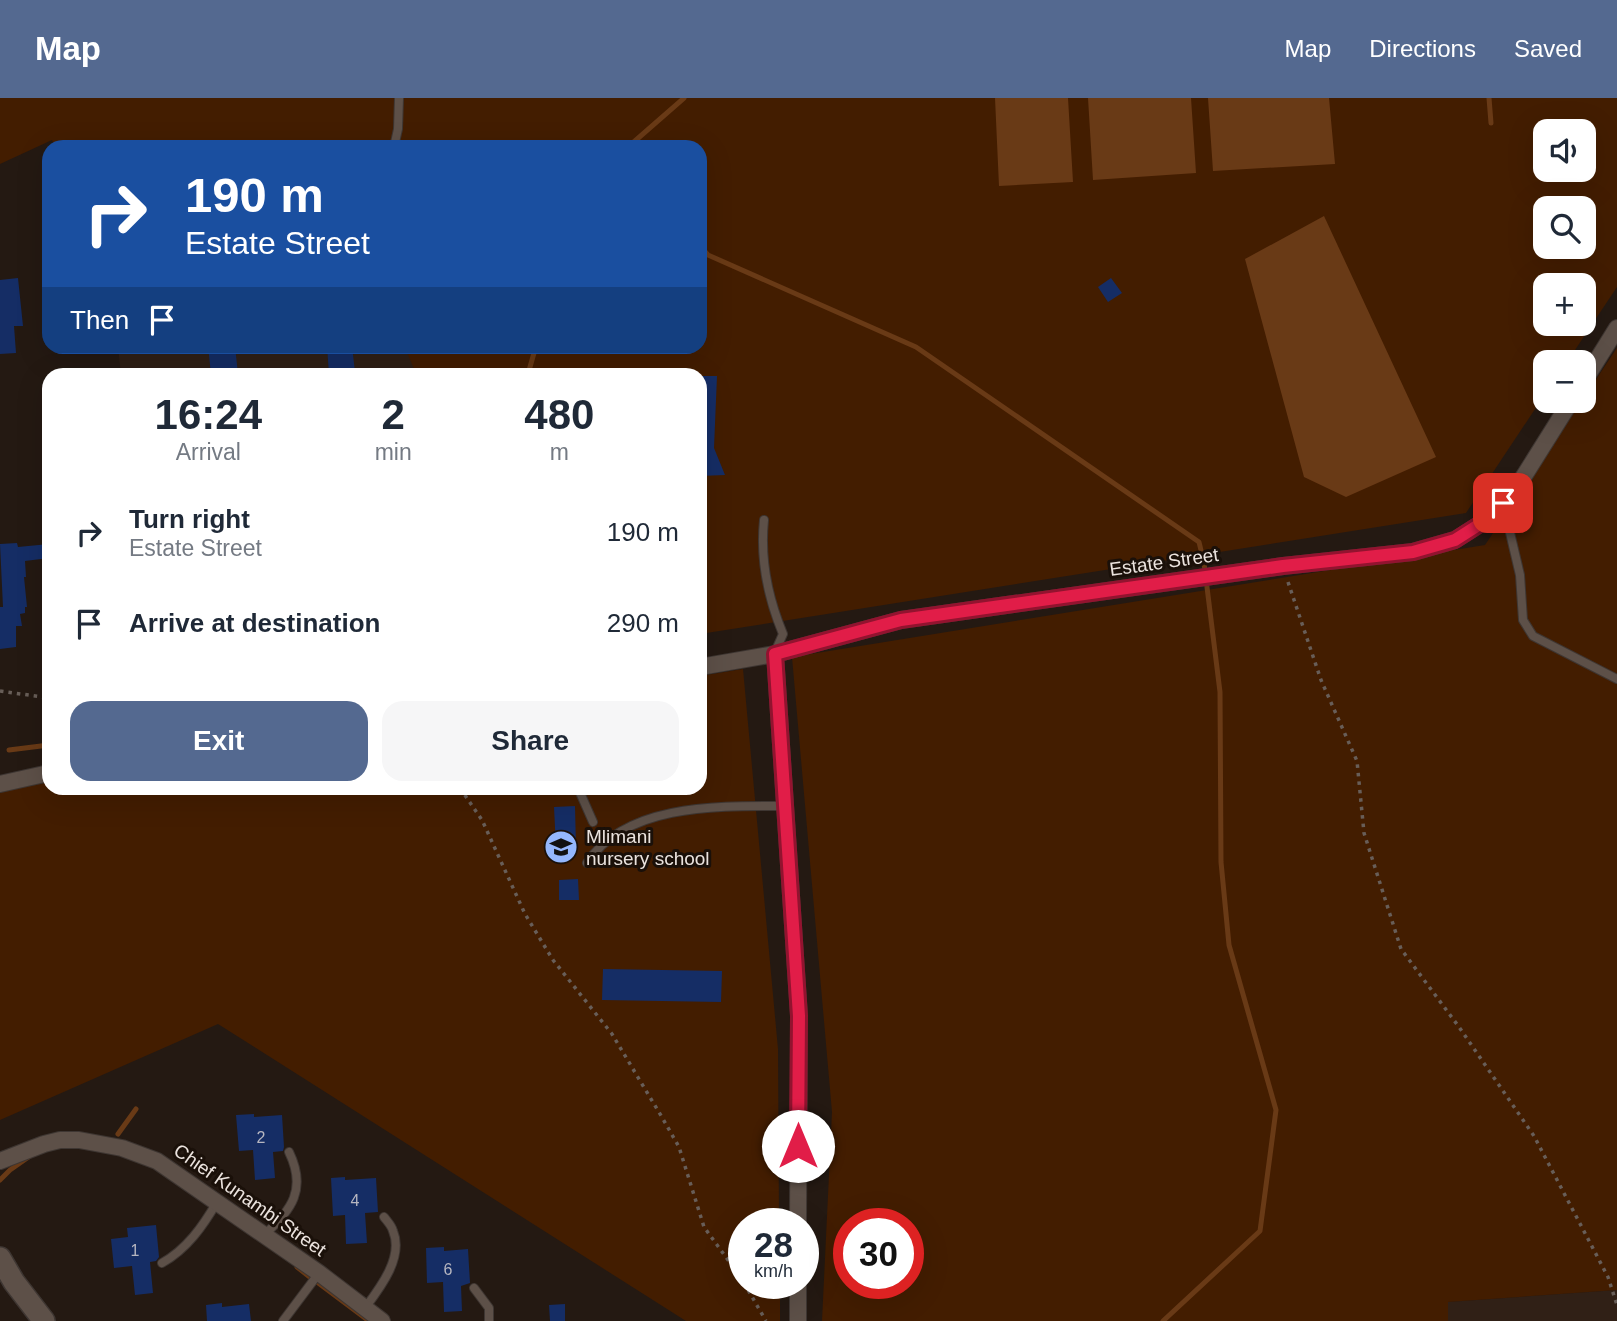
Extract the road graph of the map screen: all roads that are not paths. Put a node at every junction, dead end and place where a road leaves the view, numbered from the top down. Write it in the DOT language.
graph roads {
  1 [pos="399,98"];
  2 [pos="396,140"];
  3 [pos="1617,328"];
  4 [pos="1596,362"];
  5 [pos="1563,413"];
  6 [pos="1503,503"];
  7 [pos="764,520"];
  8 [pos="775,654"];
  9 [pos="707,666"];
  10 [pos="1617,679"];
  11 [pos="42,775"];
  12 [pos="0,784"];
  13 [pos="581,795"];
  14 [pos="785,806"];
  15 [pos="593,822"];
  16 [pos="587,863"];
  17 [pos="289,1152"];
  18 [pos="0,1161"];
  19 [pos="216,1202"];
  20 [pos="798,1208"];
  21 [pos="384,1217"];
  22 [pos="264,1235"];
  23 [pos="0,1258"];
  24 [pos="162,1262"];
  25 [pos="319,1273"];
  26 [pos="474,1288"];
  27 [pos="798,1299"];
  28 [pos="366,1308"];
  29 [pos="44,1321"];
  30 [pos="283,1321"];
  31 [pos="382,1321"];
  32 [pos="489,1321"];
  33 [pos="798,1321"];
  1 -- 2 [label="lane"];
  3 -- 4 [label="street"];
  5 -- 6 [label="street, Estate Street"];
  6 -- 8 [label="street, Estate Street"];
  6 -- 10 [label="lane"];
  7 -- 8 [label="lane"];
  8 -- 9 [label="street, Estate Street"];
  8 -- 14 [label="street"];
  11 -- 12 [label="street"];
  13 -- 15 [label="lane"];
  14 -- 16 [label="lane"];
  14 -- 20 [label="street"];
  17 -- 22 [label="lane"];
  18 -- 19 [label="street, Chief Kunambi Street"];
  19 -- 22 [label="street, Chief Kunambi Street"];
  19 -- 24 [label="lane"];
  21 -- 28 [label="lane"];
  22 -- 25 [label="street, Chief Kunambi Street"];
  23 -- 29 [label="street"];
  25 -- 28 [label="street, Chief Kunambi Street"];
  25 -- 30 [label="lane"];
  26 -- 32 [label="lane"];
  27 -- 33 [label="street"];
  28 -- 31 [label="street, Chief Kunambi Street"];
}
